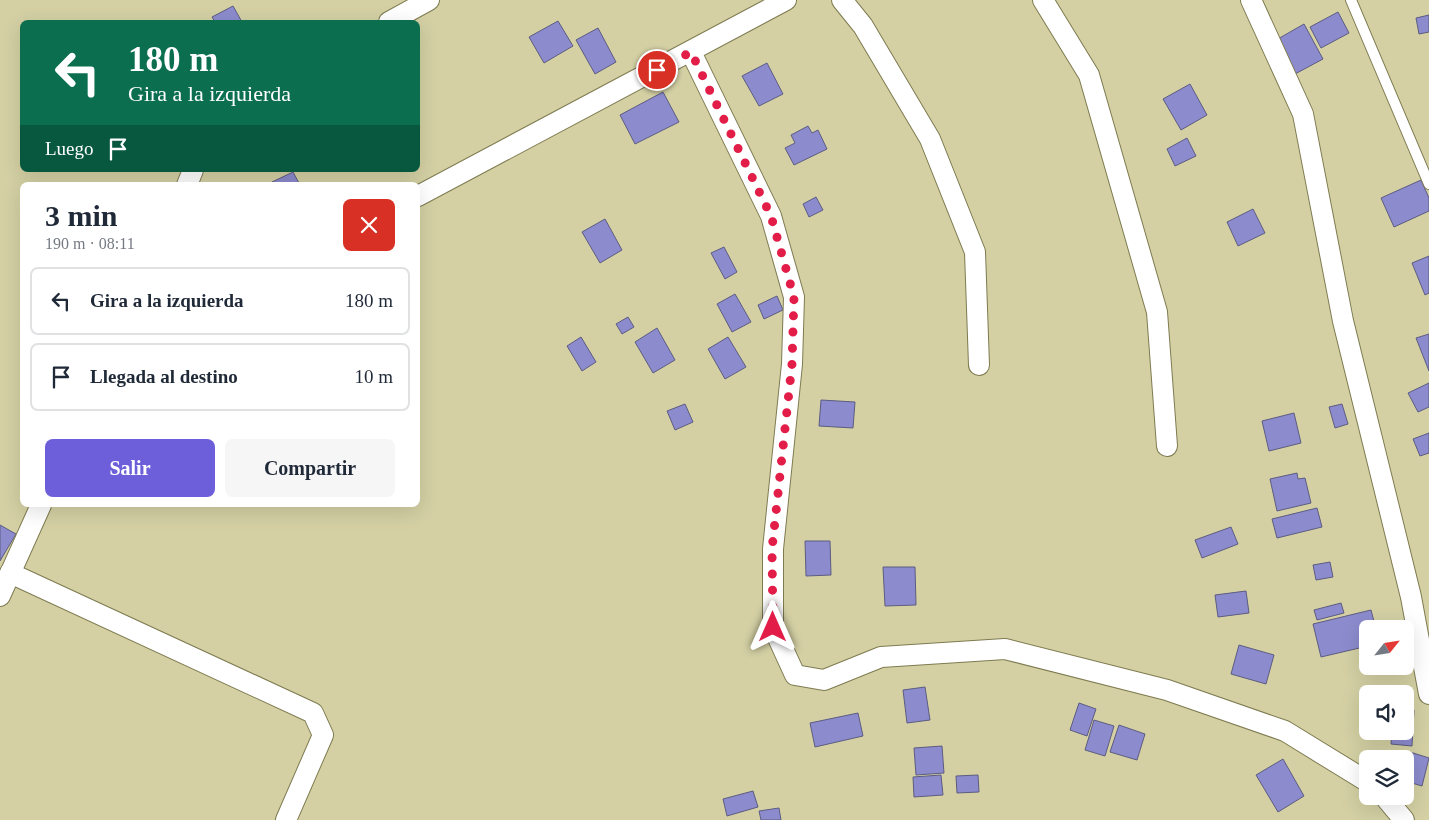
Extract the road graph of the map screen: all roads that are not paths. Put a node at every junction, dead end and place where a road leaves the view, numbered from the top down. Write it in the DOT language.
graph roads {
  1 [pos="429,0"];
  2 [pos="786,0"];
  3 [pos="842,0"];
  4 [pos="1042,0"];
  5 [pos="1251,0"];
  6 [pos="1351,0"];
  7 [pos="393,20"];
  8 [pos="691,52"];
  9 [pos="1429,184"];
  10 [pos="420,195"];
  11 [pos="979,365"];
  12 [pos="1167,446"];
  13 [pos="41,507"];
  14 [pos="3,587"];
  15 [pos="1429,694"];
  16 [pos="1359,777"];
  17 [pos="1392,805"];
  18 [pos="286,820"];
  19 [pos="1404,820"];
  1 -- 7 [label="street"];
  2 -- 8 [label="street"];
  3 -- 11 [label="street"];
  4 -- 12 [label="street"];
  5 -- 15 [label="street"];
  6 -- 9 [label="lane"];
  8 -- 10 [label="street"];
  8 -- 16 [label="street"];
  13 -- 14 [label="street"];
  14 -- 18 [label="street"];
  17 -- 19 [label="street"];
}
